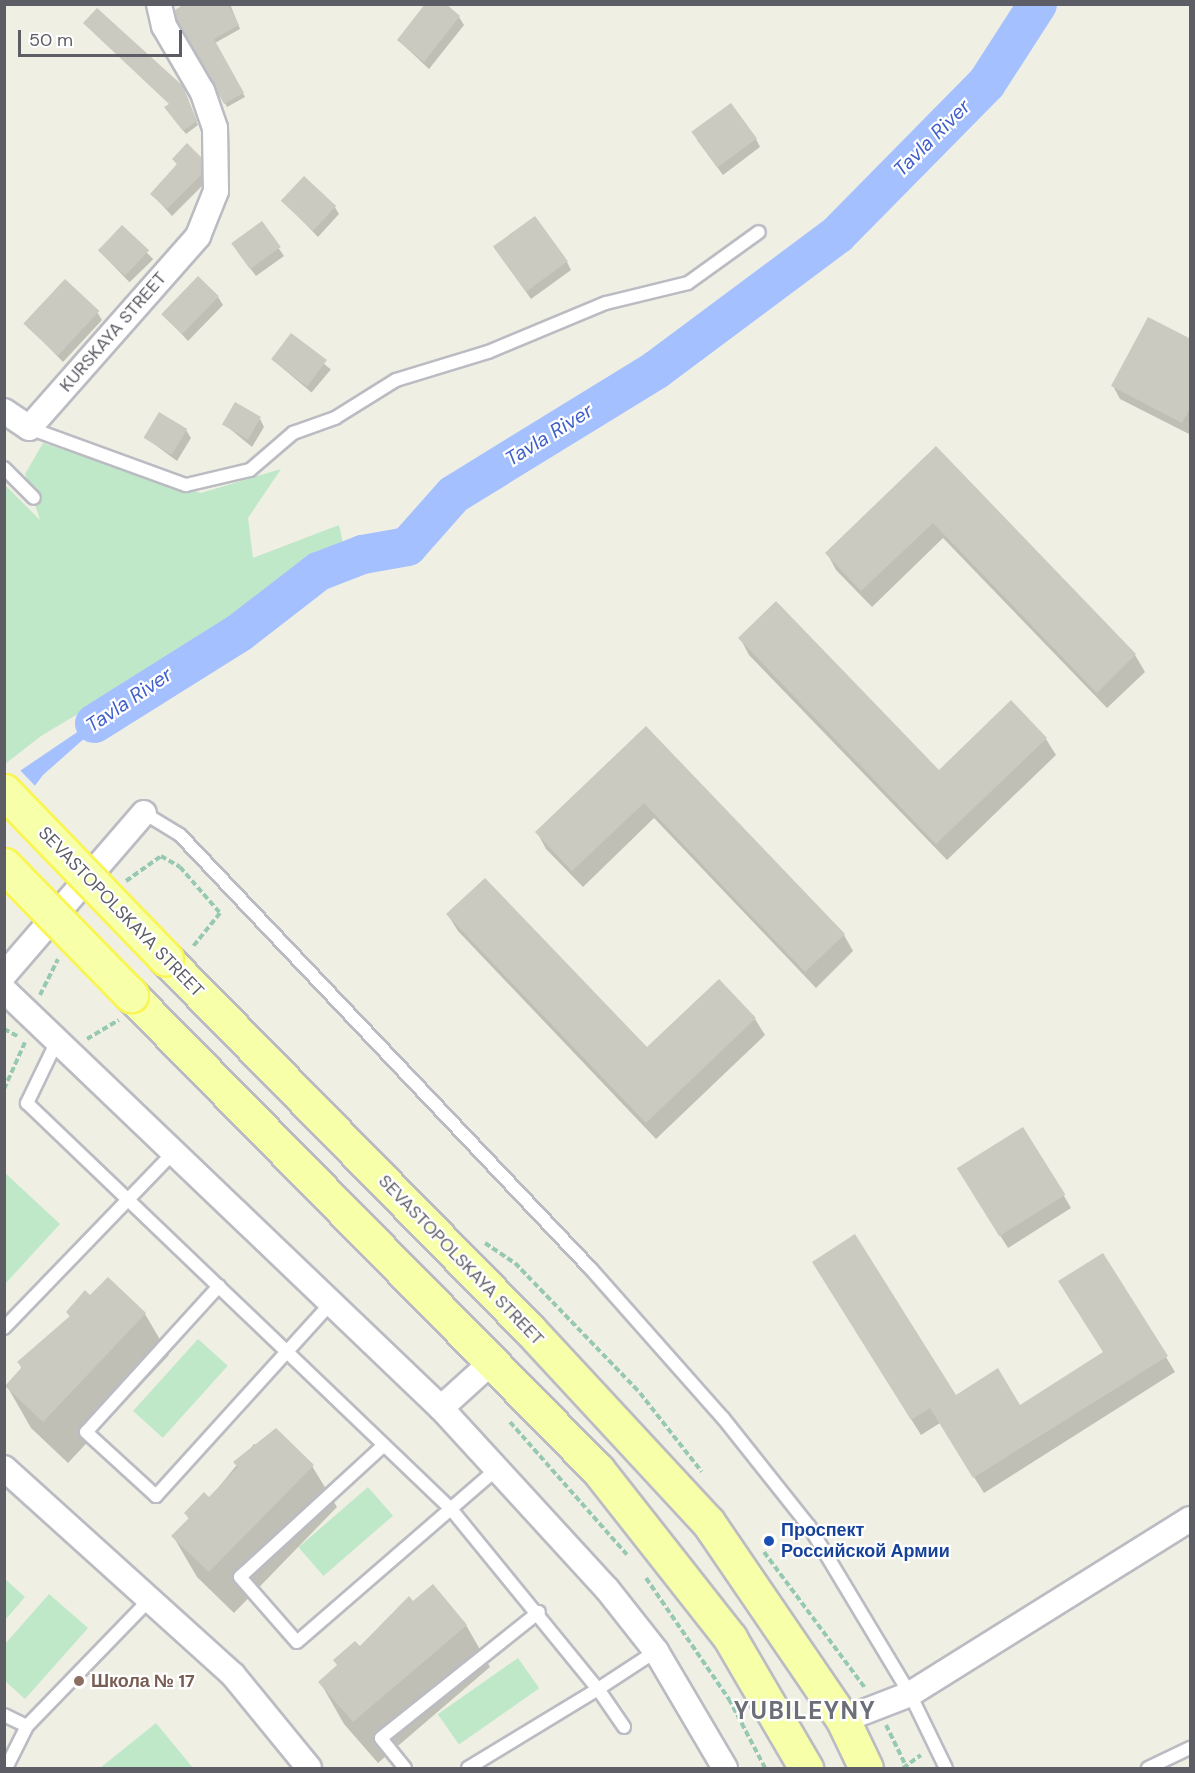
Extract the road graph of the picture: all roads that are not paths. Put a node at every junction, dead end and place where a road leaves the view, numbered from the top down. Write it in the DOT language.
graph roads {
  1 [pos="159,4"];
  2 [pos="759,232"];
  3 [pos="4,411"];
  4 [pos="29,428"];
  5 [pos="4,468"];
  6 [pos="34,498"];
  7 [pos="4,791"];
  8 [pos="144,813"];
  9 [pos="4,865"];
  10 [pos="4,975"];
  11 [pos="4,990"];
  12 [pos="68,1042"];
  13 [pos="173,1153"];
  14 [pos="128,1198"];
  15 [pos="219,1286"];
  16 [pos="332,1302"];
  17 [pos="4,1328"];
  18 [pos="288,1351"];
  19 [pos="494,1360"];
  20 [pos="441,1408"];
  21 [pos="384,1445"];
  22 [pos="4,1468"];
  23 [pos="497,1469"];
  24 [pos="451,1509"];
  25 [pos="1191,1519"];
  26 [pos="148,1601"];
  27 [pos="539,1612"];
  28 [pos="656,1651"];
  29 [pos="598,1689"];
  30 [pos="910,1694"];
  31 [pos="4,1715"];
  32 [pos="843,1720"];
  33 [pos="27,1726"];
  34 [pos="624,1727"];
  35 [pos="1191,1748"];
  36 [pos="6,1768"];
  37 [pos="309,1768"];
  38 [pos="405,1768"];
  39 [pos="468,1768"];
  40 [pos="725,1768"];
  41 [pos="806,1768"];
  42 [pos="866,1768"];
  43 [pos="946,1768"];
  44 [pos="1148,1768"];
  1 -- 4 [label="street, KURSKAYA STREET"];
  2 -- 4 [label="lane"];
  3 -- 4 [label="street"];
  5 -- 6 [label="lane"];
  7 -- 32 [label="main road, SEVASTOPOLSKAYA STREET, bridge"];
  8 -- 10 [label="street"];
  8 -- 30 [label="lane"];
  9 -- 19 [label="main road, bridge"];
  11 -- 12 [label="street"];
  12 -- 13 [label="street"];
  12 -- 14 [label="lane"];
  13 -- 14 [label="lane"];
  13 -- 16 [label="street"];
  14 -- 15 [label="lane"];
  14 -- 17 [label="lane"];
  15 -- 18 [label="lane"];
  15 -- 18 [label="lane"];
  16 -- 18 [label="lane"];
  16 -- 20 [label="street"];
  18 -- 21 [label="lane"];
  19 -- 20 [label="street"];
  19 -- 41 [label="main road"];
  20 -- 23 [label="street"];
  21 -- 24 [label="lane"];
  21 -- 24 [label="lane"];
  22 -- 26 [label="street"];
  23 -- 24 [label="lane"];
  23 -- 28 [label="street"];
  24 -- 27 [label="lane"];
  25 -- 30 [label="street"];
  26 -- 33 [label="lane"];
  26 -- 37 [label="street"];
  27 -- 29 [label="lane"];
  27 -- 38 [label="lane"];
  28 -- 29 [label="lane"];
  28 -- 40 [label="street"];
  29 -- 34 [label="lane"];
  29 -- 39 [label="lane"];
  30 -- 32 [label="street"];
  30 -- 43 [label="lane"];
  31 -- 33 [label="lane"];
  32 -- 42 [label="main road, SEVASTOPOLSKAYA STREET"];
  33 -- 36 [label="lane"];
  35 -- 44 [label="lane"];
}
